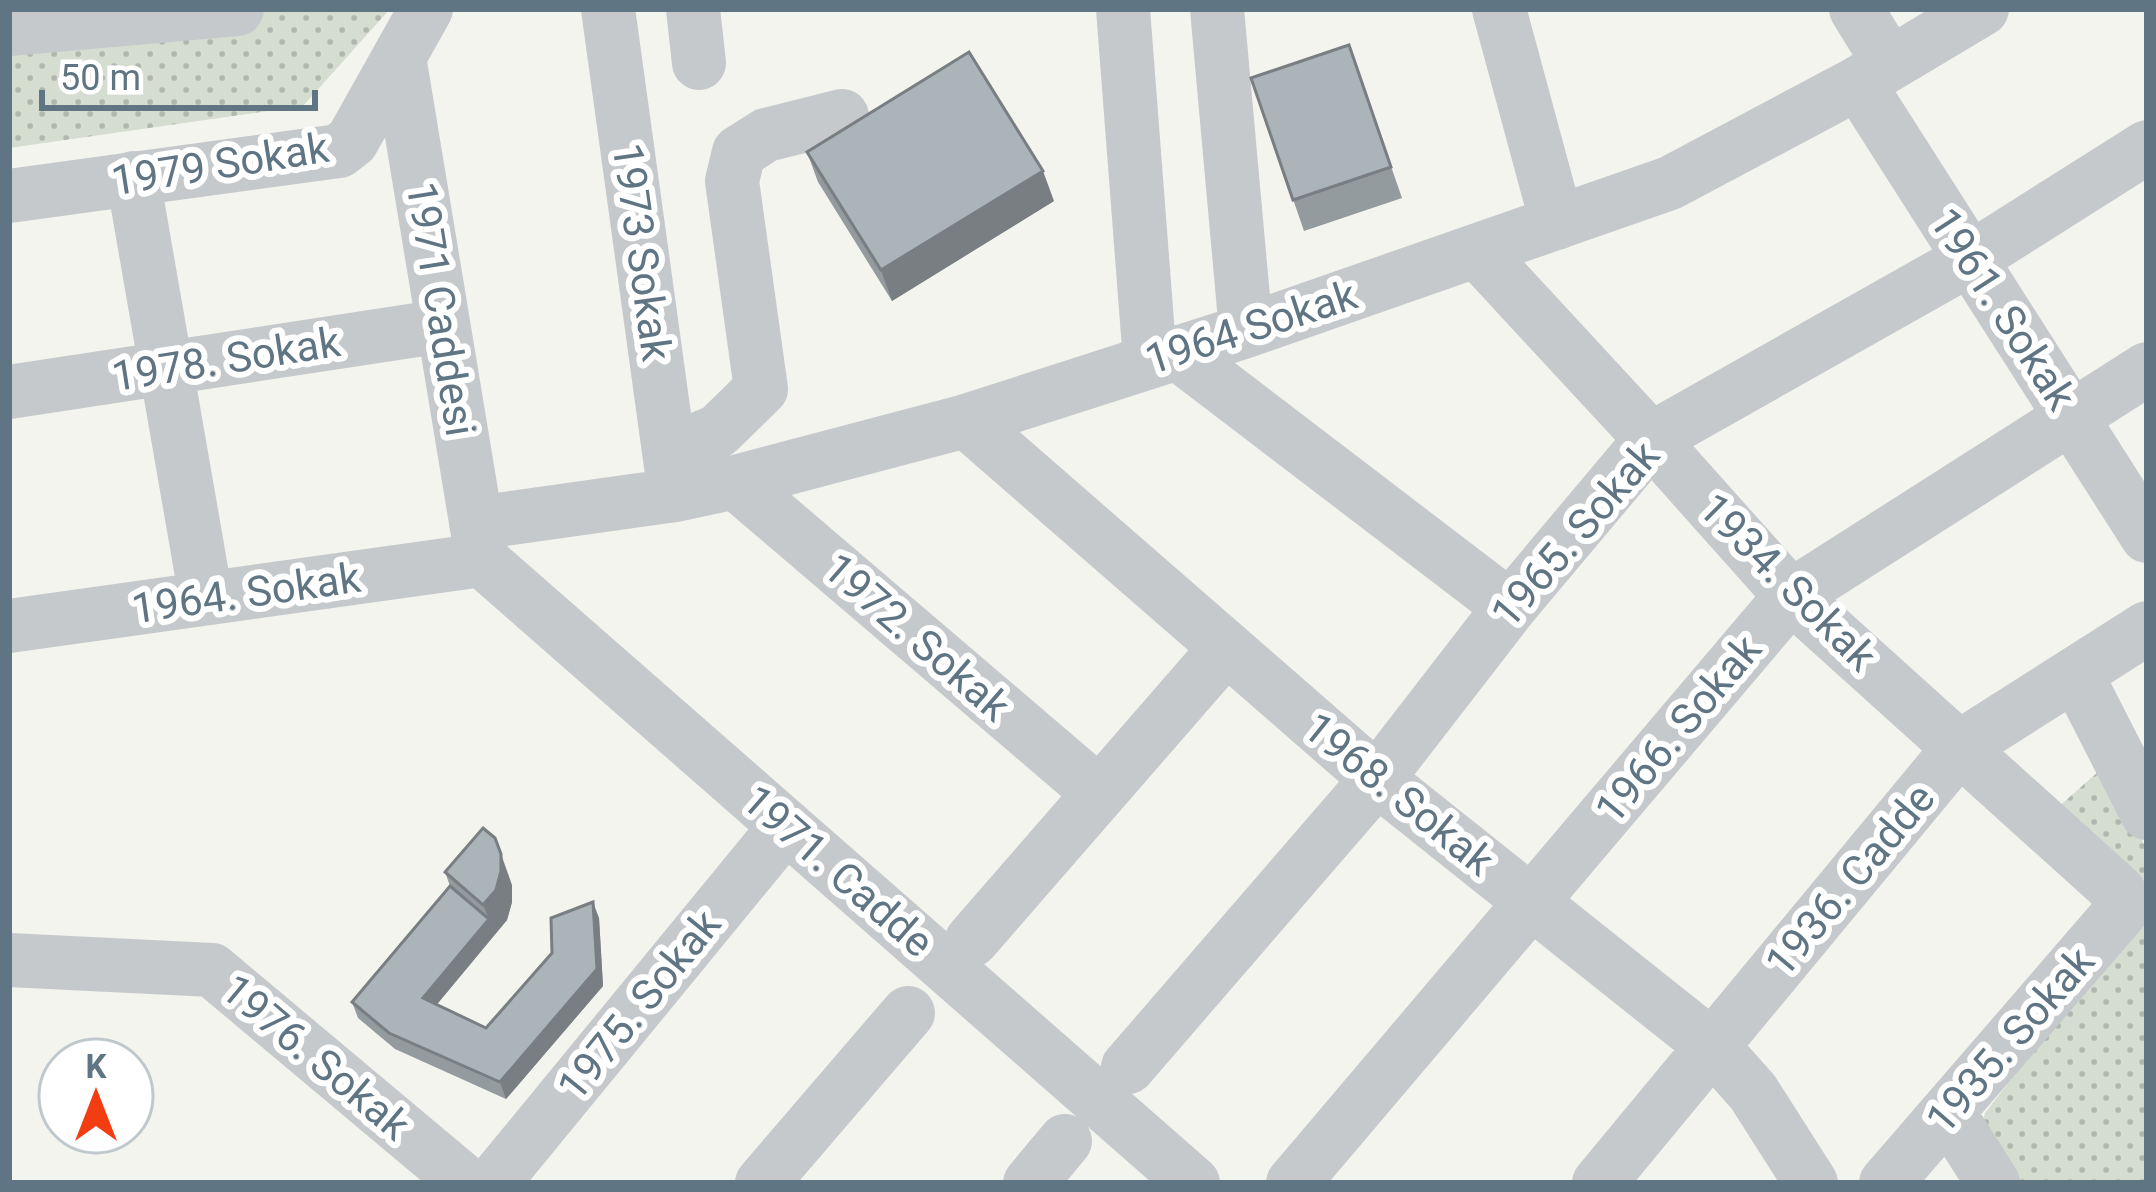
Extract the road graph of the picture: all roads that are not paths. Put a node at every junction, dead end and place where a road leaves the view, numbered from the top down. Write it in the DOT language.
graph roads {
  1 [pos="237,9"];
  2 [pos="426,9"];
  3 [pos="608,9"];
  4 [pos="693,9"];
  5 [pos="1123,9"];
  6 [pos="1217,9"];
  7 [pos="1498,9"];
  8 [pos="1856,9"];
  9 [pos="1982,9"];
  10 [pos="9,29"];
  11 [pos="399,57"];
  12 [pos="699,63"];
  13 [pos="1874,74"];
  14 [pos="842,116"];
  15 [pos="2147,147"];
  16 [pos="133,178"];
  17 [pos="9,196"];
  18 [pos="1557,223"];
  19 [pos="1477,251"];
  20 [pos="1970,259"];
  21 [pos="443,326"];
  22 [pos="1246,331"];
  23 [pos="1163,357"];
  24 [pos="166,368"];
  25 [pos="2147,369"];
  26 [pos="9,392"];
  27 [pos="2072,418"];
  28 [pos="966,421"];
  29 [pos="1651,439"];
  30 [pos="672,473"];
  31 [pos="735,482"];
  32 [pos="2147,536"];
  33 [pos="479,542"];
  34 [pos="1790,596"];
  35 [pos="206,598"];
  36 [pos="1510,607"];
  37 [pos="9,626"];
  38 [pos="2147,628"];
  39 [pos="1226,648"];
  40 [pos="2076,674"];
  41 [pos="1960,747"];
  42 [pos="1377,779"];
  43 [pos="1099,793"];
  44 [pos="2147,812"];
  45 [pos="786,826"];
  46 [pos="1531,902"];
  47 [pos="972,940"];
  48 [pos="9,960"];
  49 [pos="908,1013"];
  50 [pos="1712,1046"];
  51 [pos="1128,1067"];
  52 [pos="1948,1112"];
  53 [pos="1065,1142"];
  54 [pos="466,1183"];
  55 [pos="493,1183"];
  56 [pos="762,1183"];
  57 [pos="1030,1183"];
  58 [pos="1193,1183"];
  59 [pos="1292,1183"];
  60 [pos="1599,1183"];
  61 [pos="1811,1183"];
  62 [pos="1886,1183"];
  63 [pos="1993,1183"];
  1 -- 10 [label="street"];
  2 -- 11 [label="street, 1979 Sokak"];
  3 -- 30 [label="street, 1973 Sokak"];
  4 -- 12 [label="street"];
  5 -- 23 [label="street"];
  6 -- 22 [label="street"];
  7 -- 18 [label="street"];
  8 -- 13 [label="street, 1961. Sokak"];
  9 -- 13 [label="street, 1964 Sokak"];
  11 -- 16 [label="street, 1979 Sokak"];
  11 -- 21 [label="street, 1971 Caddesi"];
  13 -- 18 [label="street, 1964 Sokak"];
  13 -- 20 [label="street, 1961. Sokak"];
  14 -- 30 [label="street"];
  15 -- 20 [label="street, 1965. Sokak"];
  16 -- 17 [label="street, 1979 Sokak"];
  16 -- 24 [label="street"];
  18 -- 19 [label="street, 1964 Sokak"];
  19 -- 22 [label="street, 1964 Sokak"];
  19 -- 29 [label="street, 1934. Sokak"];
  20 -- 27 [label="street, 1961. Sokak"];
  20 -- 29 [label="street, 1965. Sokak"];
  21 -- 24 [label="street, 1978. Sokak"];
  21 -- 33 [label="street, 1971 Caddesi"];
  22 -- 23 [label="street, 1964 Sokak"];
  23 -- 28 [label="street, 1964 Sokak"];
  23 -- 36 [label="street"];
  24 -- 26 [label="street, 1978. Sokak"];
  24 -- 35 [label="street"];
  25 -- 27 [label="street, 1966. Sokak"];
  27 -- 32 [label="street, 1961. Sokak"];
  27 -- 34 [label="street, 1966. Sokak"];
  28 -- 31 [label="street, 1964 Sokak"];
  28 -- 39 [label="street, 1968. Sokak"];
  29 -- 34 [label="street, 1934. Sokak"];
  29 -- 36 [label="street, 1965. Sokak"];
  30 -- 31 [label="street, 1964 Sokak"];
  30 -- 33 [label="street, 1964 Sokak"];
  31 -- 43 [label="street, 1972. Sokak"];
  33 -- 35 [label="street, 1964. Sokak"];
  33 -- 45 [label="street, 1971. Cadde"];
  34 -- 41 [label="street, 1934. Sokak"];
  34 -- 46 [label="street, 1966. Sokak"];
  35 -- 37 [label="street, 1964. Sokak"];
  36 -- 42 [label="street, 1965. Sokak"];
  38 -- 40 [label="street, 1936. Cadde"];
  39 -- 42 [label="street, 1968. Sokak"];
  39 -- 43 [label="street"];
  40 -- 41 [label="street, 1936. Cadde"];
  40 -- 44 [label="street"];
  41 -- 50 [label="street, 1936. Cadde"];
  41 -- 52 [label="street, 1935. Sokak"];
  42 -- 46 [label="street, 1968. Sokak"];
  42 -- 51 [label="street, 1965. Sokak"];
  43 -- 47 [label="street"];
  45 -- 55 [label="street, 1975. Sokak"];
  45 -- 58 [label="street, 1971. Cadde"];
  46 -- 50 [label="street, 1968. Sokak"];
  46 -- 59 [label="street, 1966. Sokak"];
  48 -- 54 [label="street, 1976. Sokak"];
  49 -- 56 [label="street"];
  50 -- 60 [label="street, 1936. Cadde"];
  50 -- 61 [label="street, 1968. Sokak"];
  52 -- 62 [label="street, 1935. Sokak"];
  52 -- 63 [label="street"];
  53 -- 57 [label="street"];
}
